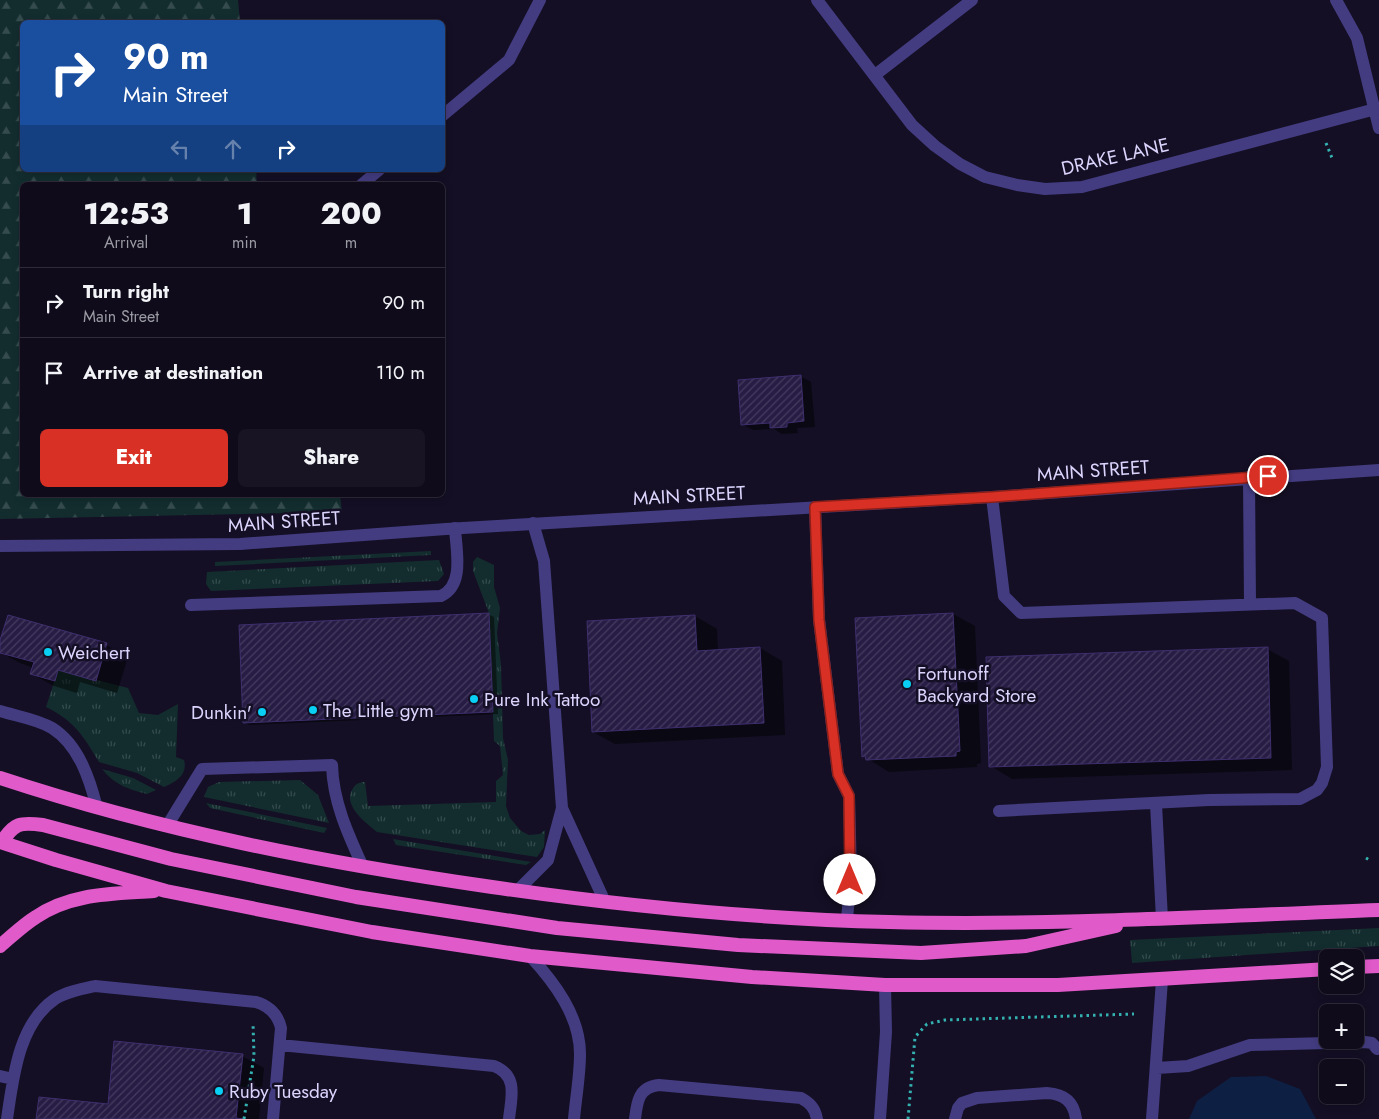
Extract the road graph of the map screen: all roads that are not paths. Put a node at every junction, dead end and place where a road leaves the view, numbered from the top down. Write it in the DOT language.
graph roads {
  1 [pos="540,0"];
  2 [pos="817,0"];
  3 [pos="972,0"];
  4 [pos="1336,0"];
  5 [pos="875,75"];
  6 [pos="1377,108"];
  7 [pos="445,113"];
  8 [pos="1379,128"];
  9 [pos="377,172"];
  10 [pos="365,182"];
  11 [pos="1379,470"];
  12 [pos="1250,477"];
  13 [pos="992,497"];
  14 [pos="815,507"];
  15 [pos="533,523"];
  16 [pos="455,528"];
  17 [pos="0,546"];
  18 [pos="1250,604"];
  19 [pos="191,605"];
  20 [pos="0,711"];
  21 [pos="0,778"];
  22 [pos="1156,804"];
  23 [pos="97,808"];
  24 [pos="562,808"];
  25 [pos="998,811"];
  26 [pos="167,826"];
  27 [pos="1,842"];
  28 [pos="363,867"];
  29 [pos="166,891"];
  30 [pos="517,891"];
  31 [pos="605,902"];
  32 [pos="1379,910"];
  33 [pos="847,919"];
  34 [pos="1146,919"];
  35 [pos="1162,919"];
  36 [pos="0,946"];
  37 [pos="530,956"];
  38 [pos="1379,966"];
  39 [pos="1364,967"];
  40 [pos="1319,970"];
  41 [pos="1162,980"];
  42 [pos="885,985"];
  43 [pos="280,1045"];
  44 [pos="1377,1049"];
  45 [pos="1157,1068"];
  46 [pos="0,1076"];
  47 [pos="14,1079"];
  48 [pos="7,1119"];
  49 [pos="273,1119"];
  50 [pos="509,1119"];
  51 [pos="574,1119"];
  52 [pos="635,1119"];
  53 [pos="817,1119"];
  54 [pos="880,1119"];
  55 [pos="955,1119"];
  56 [pos="1076,1119"];
  57 [pos="1152,1119"];
  1 -- 7 [label="street"];
  2 -- 5 [label="street, DRAKE LANE"];
  3 -- 5 [label="street"];
  4 -- 6 [label="street"];
  5 -- 6 [label="street, DRAKE LANE"];
  6 -- 8 [label="street"];
  9 -- 10 [label="street"];
  11 -- 12 [label="street, MAIN STREET"];
  12 -- 13 [label="street, MAIN STREET"];
  12 -- 18 [label="street"];
  13 -- 14 [label="street, MAIN STREET"];
  13 -- 18 [label="street"];
  14 -- 15 [label="street, MAIN STREET"];
  14 -- 33 [label="street"];
  15 -- 16 [label="street, MAIN STREET"];
  15 -- 24 [label="street"];
  16 -- 17 [label="street, MAIN STREET"];
  16 -- 19 [label="street"];
  18 -- 22 [label="street"];
  20 -- 23 [label="street"];
  21 -- 23 [label="highway"];
  22 -- 25 [label="street"];
  22 -- 35 [label="street"];
  23 -- 26 [label="highway"];
  24 -- 30 [label="street"];
  24 -- 31 [label="street"];
  26 -- 28 [label="highway"];
  26 -- 28 [label="street"];
  27 -- 29 [label="highway"];
  27 -- 34 [label="highway"];
  28 -- 30 [label="highway"];
  29 -- 36 [label="highway"];
  29 -- 37 [label="highway"];
  30 -- 31 [label="highway"];
  31 -- 33 [label="highway"];
  32 -- 35 [label="highway"];
  33 -- 34 [label="highway"];
  34 -- 35 [label="highway"];
  37 -- 42 [label="highway"];
  37 -- 51 [label="street"];
  38 -- 39 [label="highway"];
  40 -- 41 [label="highway"];
  41 -- 42 [label="highway"];
  41 -- 45 [label="street"];
  42 -- 54 [label="street"];
  43 -- 47 [label="street"];
  43 -- 49 [label="street"];
  43 -- 50 [label="street"];
  44 -- 45 [label="street"];
  45 -- 57 [label="street"];
  46 -- 47 [label="street"];
  47 -- 48 [label="street"];
  52 -- 53 [label="street"];
  55 -- 56 [label="street"];
}
